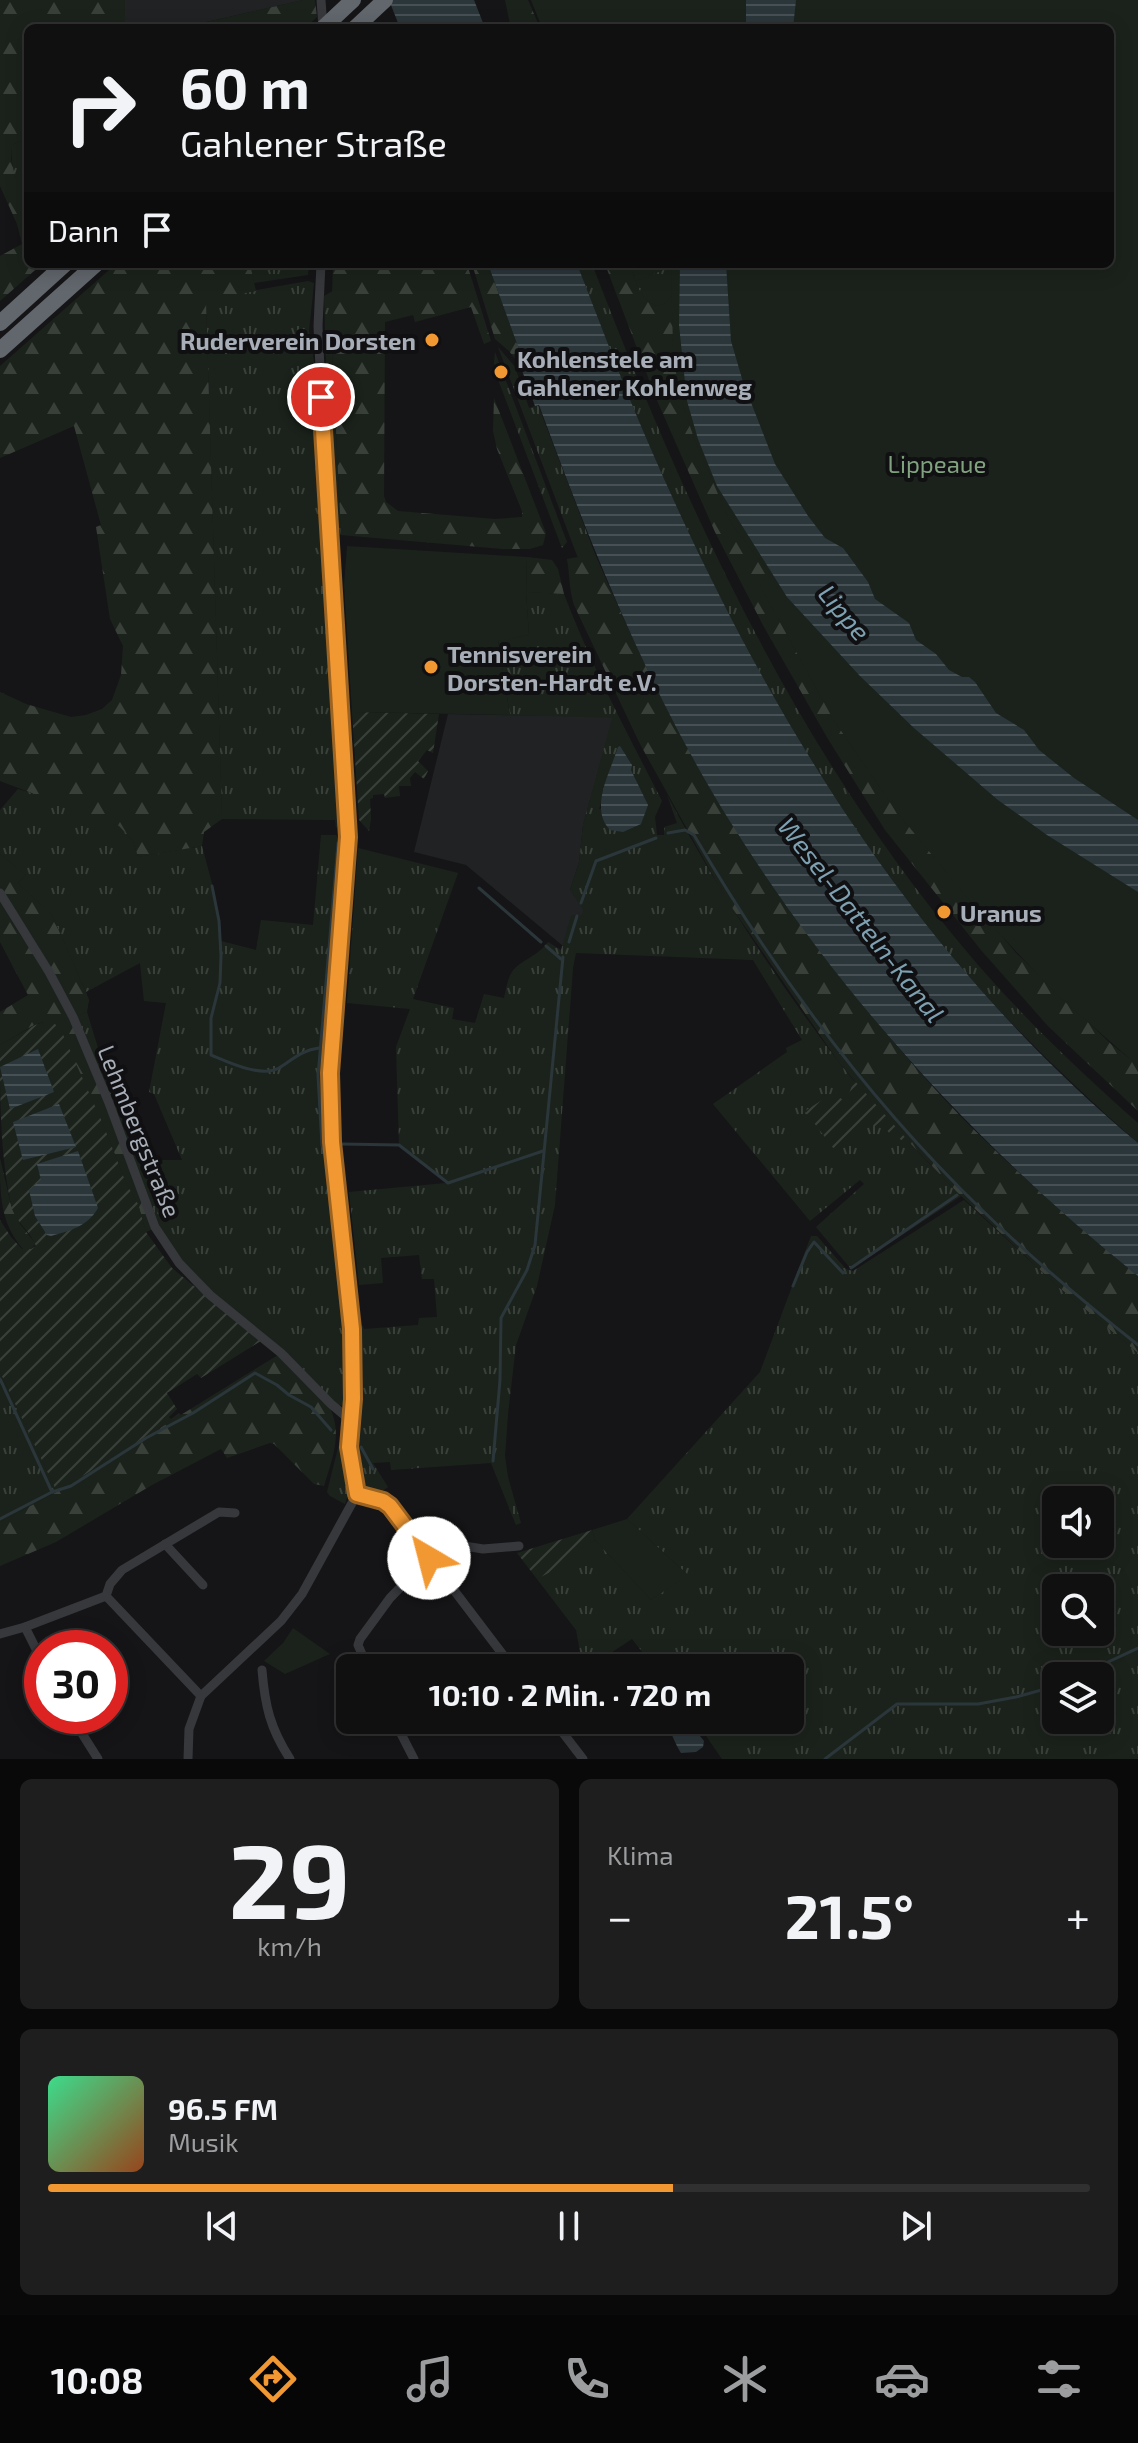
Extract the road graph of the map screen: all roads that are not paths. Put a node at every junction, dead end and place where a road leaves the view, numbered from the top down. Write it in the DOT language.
graph roads {
  1 [pos="321,0"];
  2 [pos="353,0"];
  3 [pos="385,0"];
  4 [pos="323,24"];
  5 [pos="327,24"];
  6 [pos="359,24"];
  7 [pos="61,268"];
  8 [pos="92,268"];
  9 [pos="321,268"];
  10 [pos="0,323"];
  11 [pos="0,350"];
  12 [pos="0,893"];
  13 [pos="350,1420"];
  14 [pos="357,1494"];
  15 [pos="235,1513"];
  16 [pos="165,1544"];
  17 [pos="519,1546"];
  18 [pos="429,1558"];
  19 [pos="203,1585"];
  20 [pos="106,1596"];
  21 [pos="25,1627"];
  22 [pos="26,1630"];
  23 [pos="0,1634"];
  24 [pos="362,1654"];
  25 [pos="502,1654"];
  26 [pos="262,1670"];
  27 [pos="201,1696"];
  28 [pos="82,1734"];
  29 [pos="401,1734"];
  30 [pos="564,1734"];
  31 [pos="98,1759"];
  32 [pos="188,1759"];
  33 [pos="290,1759"];
  34 [pos="414,1759"];
  35 [pos="583,1759"];
  1 -- 4 [label="street"];
  2 -- 5 [label="highway"];
  3 -- 6 [label="highway"];
  7 -- 10 [label="highway"];
  8 -- 11 [label="highway"];
  9 -- 13 [label="street"];
  12 -- 13 [label="street, Lehmbergstraße"];
  13 -- 14 [label="street"];
  14 -- 18 [label="street"];
  14 -- 27 [label="street"];
  15 -- 16 [label="street"];
  16 -- 19 [label="street"];
  16 -- 20 [label="street"];
  17 -- 18 [label="street"];
  18 -- 24 [label="street"];
  18 -- 25 [label="street"];
  20 -- 21 [label="street"];
  20 -- 27 [label="street"];
  21 -- 22 [label="street"];
  21 -- 23 [label="street"];
  26 -- 33 [label="street"];
  27 -- 32 [label="street"];
  28 -- 31 [label="street"];
  29 -- 34 [label="street"];
  30 -- 35 [label="street"];
}
